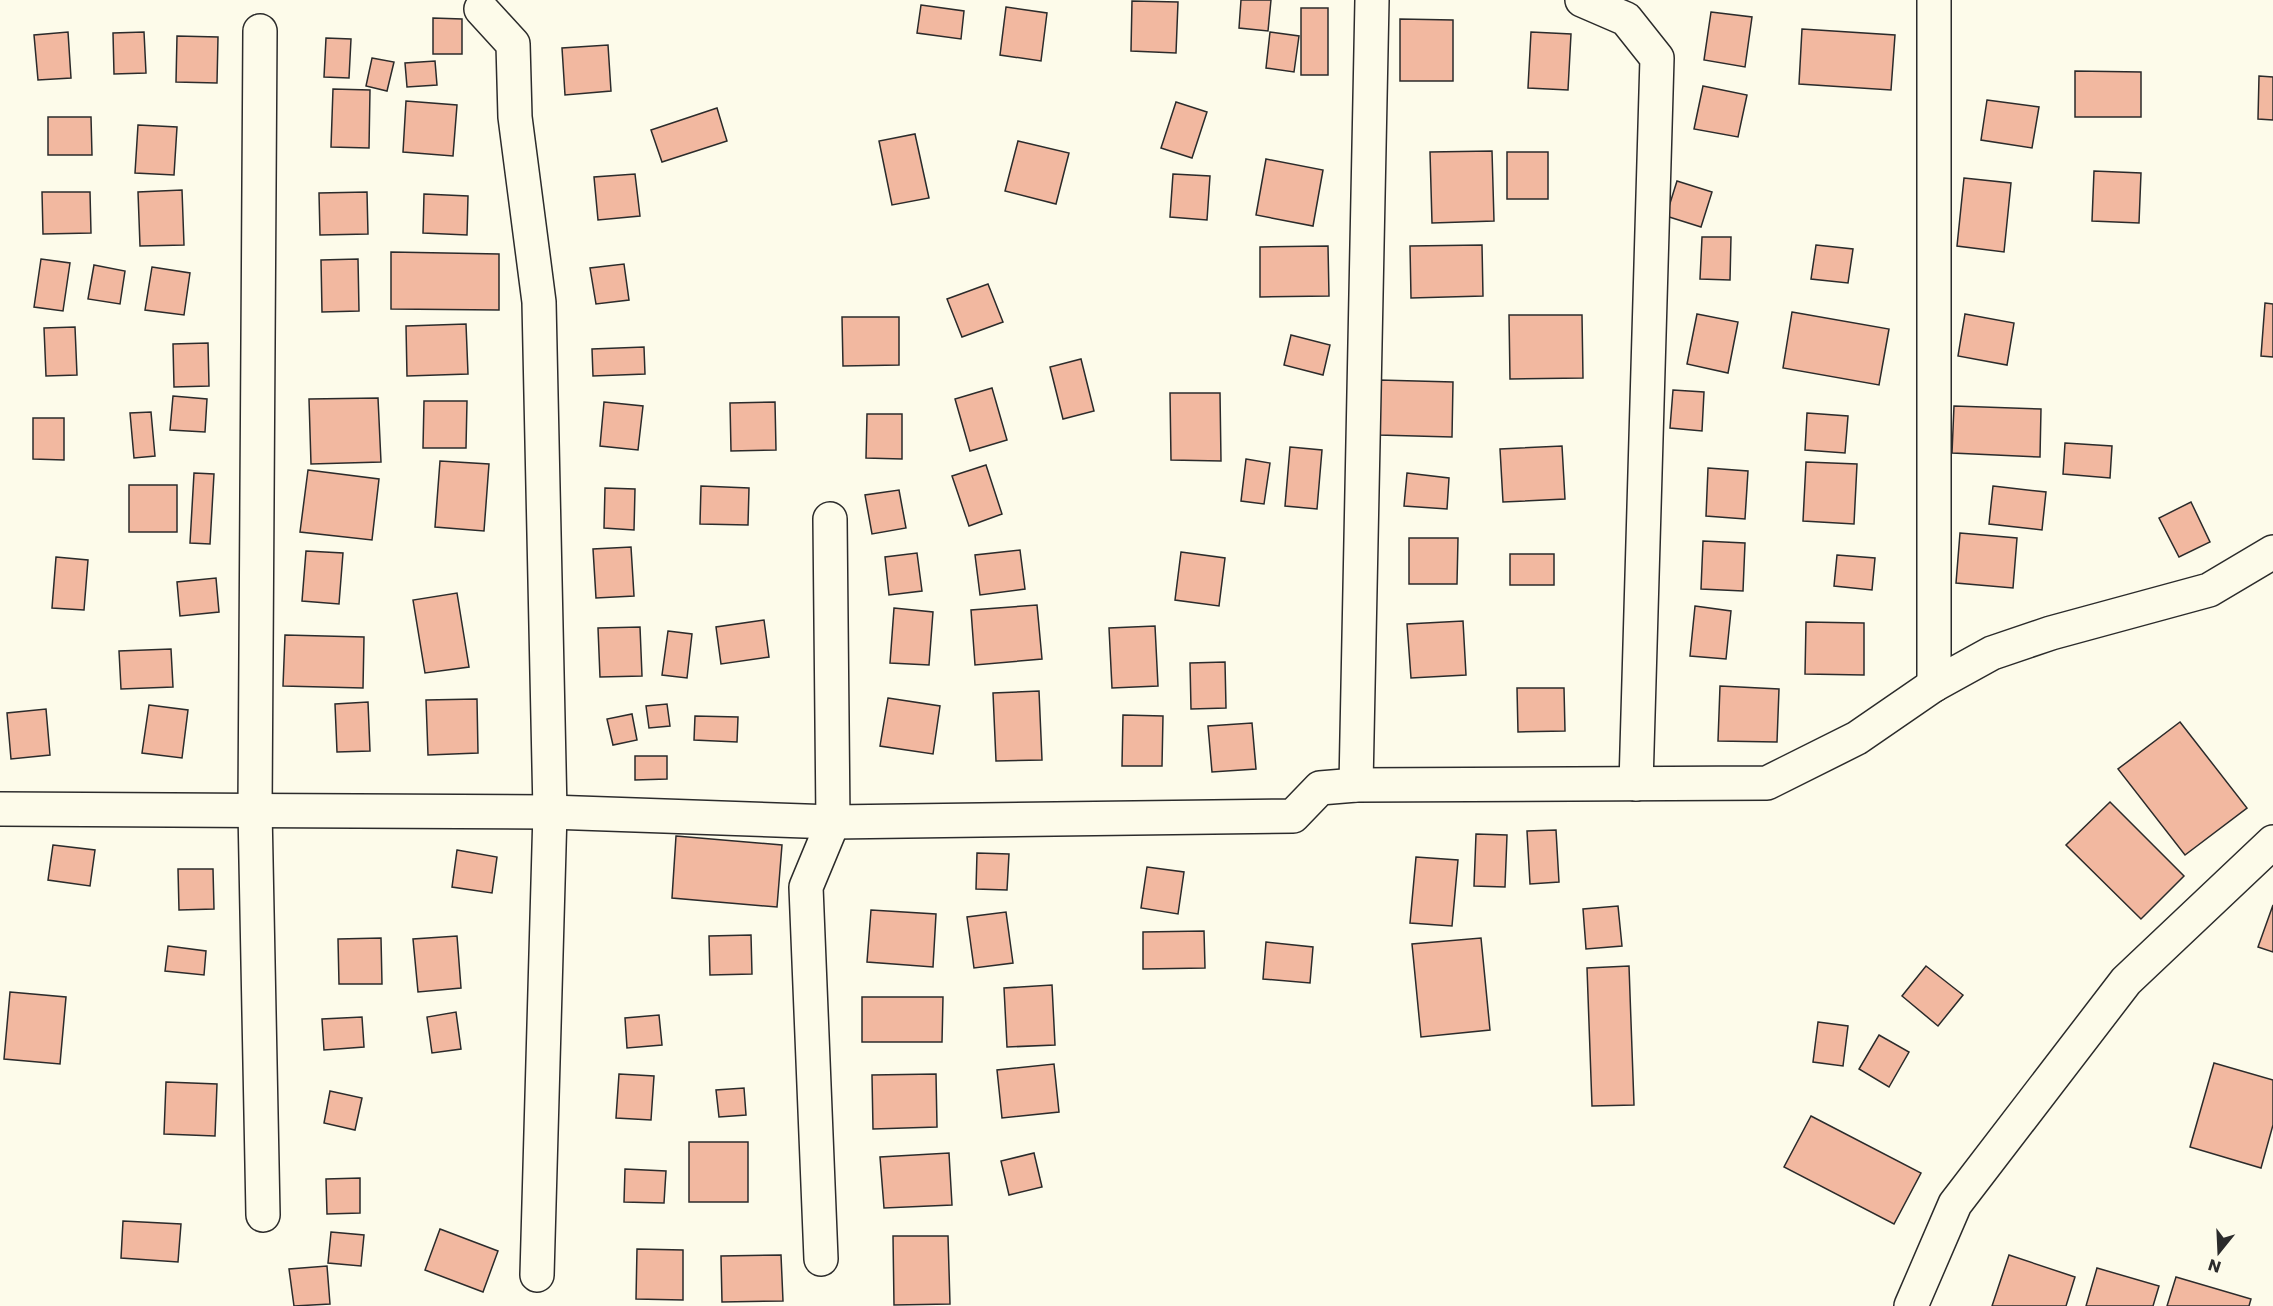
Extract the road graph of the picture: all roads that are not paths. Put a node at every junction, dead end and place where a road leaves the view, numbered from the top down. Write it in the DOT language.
graph roads {
  1 [pos="1372,0"];
  2 [pos="1582,0"];
  3 [pos="1934,0"];
  4 [pos="481,9"];
  5 [pos="260,31"];
  6 [pos="831,519"];
  7 [pos="2273,552"];
  8 [pos="1934,685"];
  9 [pos="1636,784"];
  10 [pos="1356,785"];
  11 [pos="0,809"];
  12 [pos="255,810"];
  13 [pos="550,812"];
  14 [pos="833,822"];
  15 [pos="2273,842"];
  16 [pos="263,1215"];
  17 [pos="821,1259"];
  18 [pos="537,1275"];
  19 [pos="1911,1306"];
  1 -- 10 [label="street"];
  2 -- 9 [label="street"];
  3 -- 8 [label="street"];
  4 -- 13 [label="street"];
  5 -- 12 [label="street"];
  6 -- 14 [label="street"];
  7 -- 8 [label="street"];
  8 -- 9 [label="street"];
  9 -- 10 [label="street"];
  10 -- 14 [label="street"];
  11 -- 12 [label="street"];
  12 -- 13 [label="street"];
  12 -- 16 [label="street"];
  13 -- 14 [label="street"];
  13 -- 18 [label="street"];
  14 -- 17 [label="street"];
  15 -- 19 [label="street"];
}
